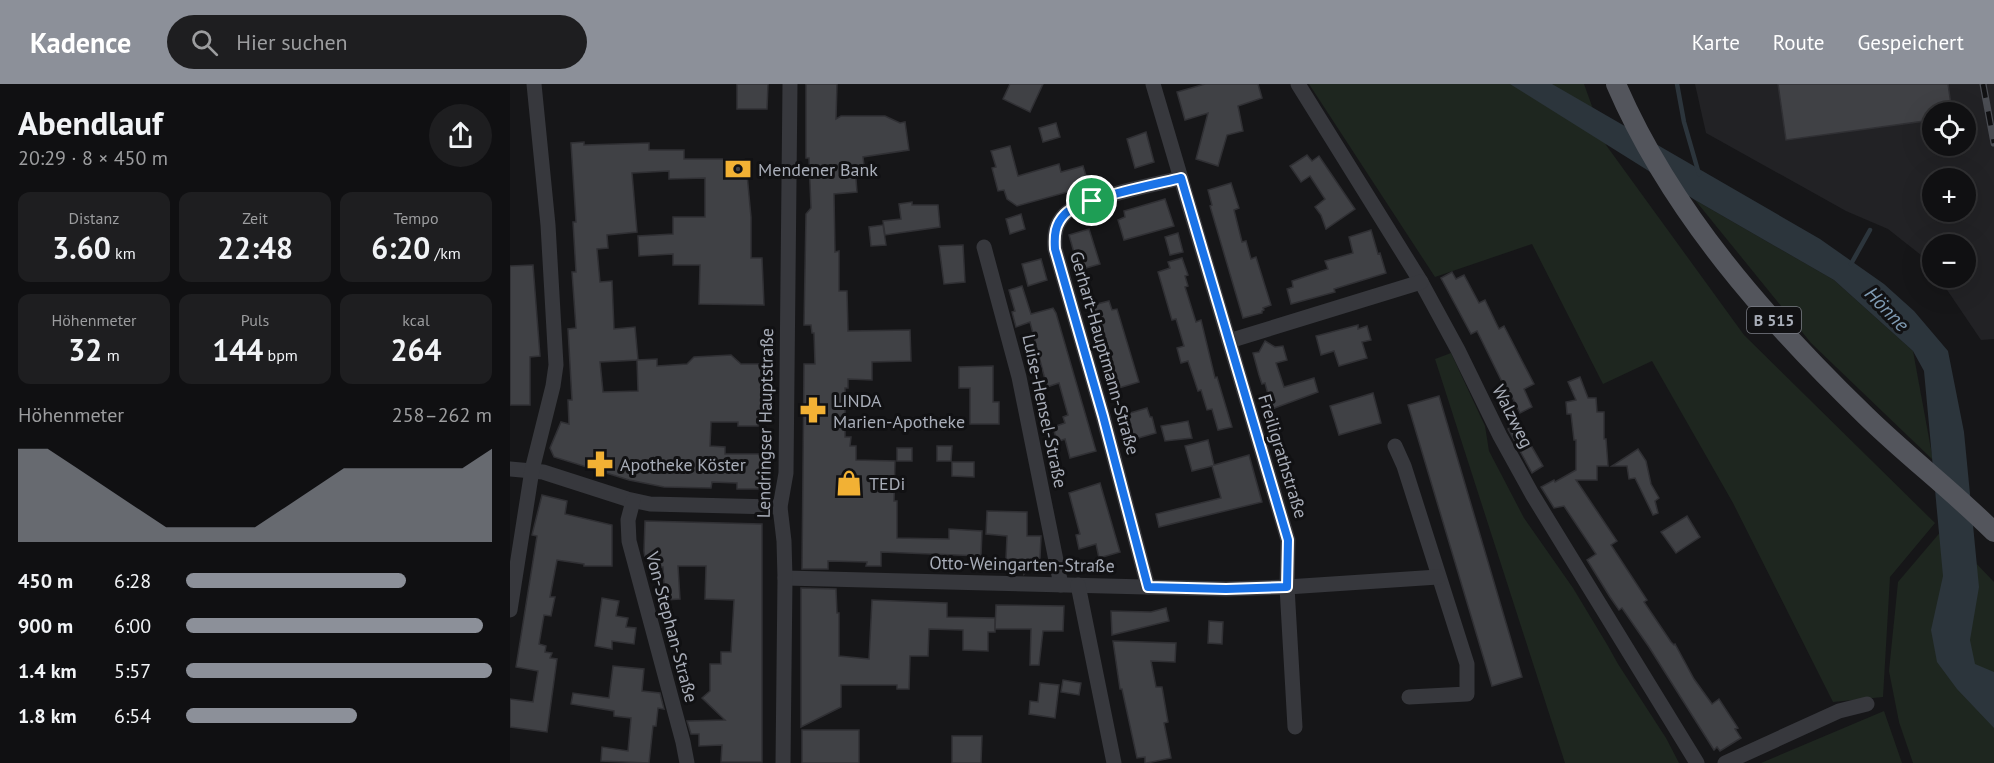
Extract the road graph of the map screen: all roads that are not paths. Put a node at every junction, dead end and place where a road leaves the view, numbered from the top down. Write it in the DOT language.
graph roads {
  1 [pos="534,84"];
  2 [pos="790,84"];
  3 [pos="1153,84"];
  4 [pos="1298,84"];
  5 [pos="1616,84"];
  6 [pos="1181,178"];
  7 [pos="984,247"];
  8 [pos="1421,282"];
  9 [pos="1228,341"];
  10 [pos="1395,446"];
  11 [pos="510,469"];
  12 [pos="532,470"];
  13 [pos="633,501"];
  14 [pos="780,507"];
  15 [pos="1994,532"];
  16 [pos="1438,577"];
  17 [pos="784,578"];
  18 [pos="1061,585"];
  19 [pos="1078,585"];
  20 [pos="1148,587"];
  21 [pos="1287,587"];
  22 [pos="510,610"];
  23 [pos="1409,697"];
  24 [pos="1867,704"];
  25 [pos="1295,727"];
  26 [pos="687,763"];
  27 [pos="783,763"];
  28 [pos="1114,763"];
  29 [pos="1697,763"];
  30 [pos="1725,763"];
  1 -- 12 [label="street"];
  2 -- 14 [label="street, Lendringser Hauptstraße"];
  3 -- 6 [label="street, Freiligrathstraße"];
  4 -- 8 [label="street, Walzweg"];
  5 -- 15 [label="main road, B 515"];
  6 -- 9 [label="street, Freiligrathstraße"];
  6 -- 20 [label="street, Gerhart-Hauptmann-Straße"];
  7 -- 18 [label="street, Luise-Hensel-Straße"];
  8 -- 9 [label="street"];
  8 -- 29 [label="street, Walzweg"];
  9 -- 21 [label="street, Freiligrathstraße"];
  10 -- 16 [label="street"];
  11 -- 12 [label="street"];
  12 -- 13 [label="street"];
  12 -- 22 [label="street"];
  13 -- 14 [label="street"];
  13 -- 26 [label="street, Von-Stephan-Straße"];
  14 -- 17 [label="street, Lendringser Hauptstraße"];
  16 -- 21 [label="street, Otto-Weingarten-Straße"];
  16 -- 23 [label="street"];
  17 -- 18 [label="street, Otto-Weingarten-Straße"];
  17 -- 27 [label="street, Lendringser Hauptstraße"];
  18 -- 19 [label="street, Otto-Weingarten-Straße"];
  19 -- 20 [label="street, Otto-Weingarten-Straße"];
  19 -- 28 [label="street"];
  20 -- 21 [label="street, Otto-Weingarten-Straße"];
  21 -- 25 [label="street, Freiligrathstraße"];
  24 -- 30 [label="street"];
}
